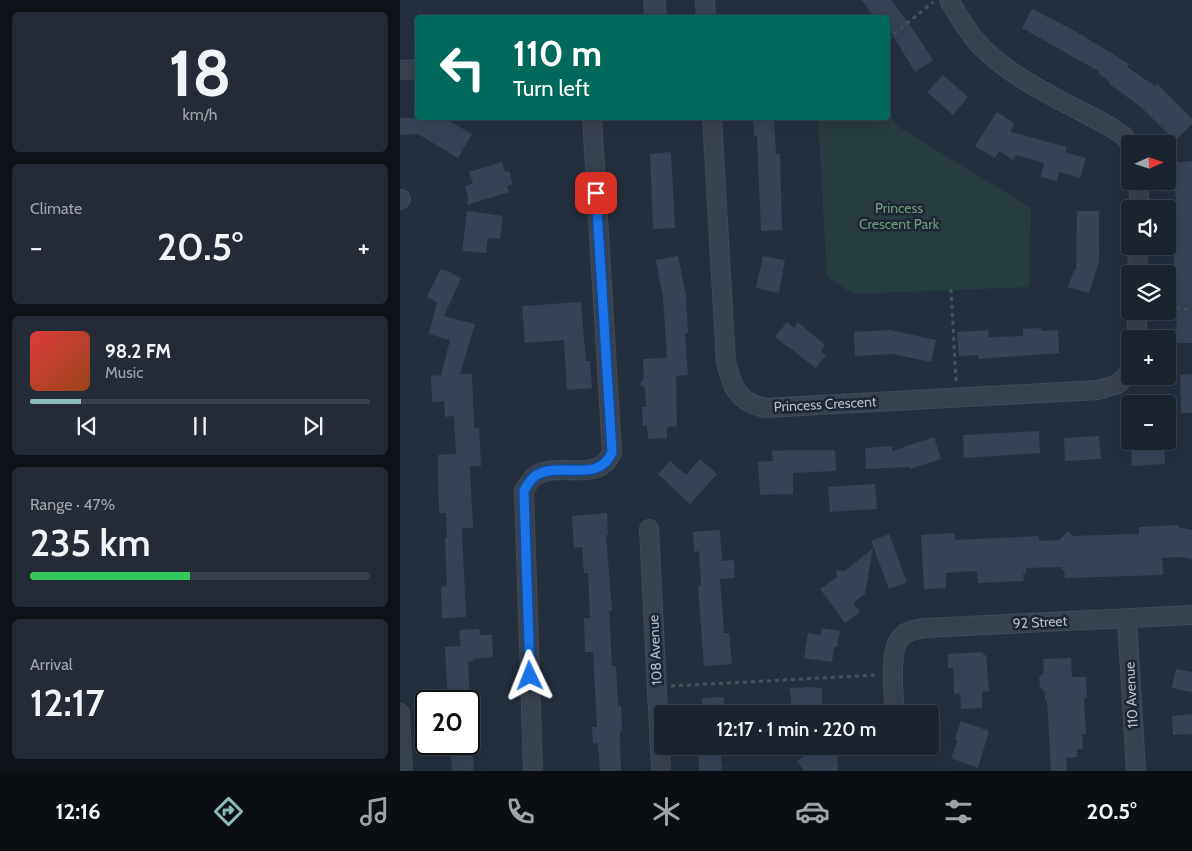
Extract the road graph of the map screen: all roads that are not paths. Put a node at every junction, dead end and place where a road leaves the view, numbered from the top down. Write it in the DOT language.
graph roads {
  1 [pos="706,0"];
  2 [pos="948,0"];
  3 [pos="706,15"];
  4 [pos="415,69"];
  5 [pos="400,70"];
  6 [pos="592,120"];
  7 [pos="712,120"];
  8 [pos="1122,135"];
  9 [pos="1121,381"];
  10 [pos="649,529"];
  11 [pos="1192,615"];
  12 [pos="1127,618"];
  13 [pos="895,705"];
  14 [pos="400,713"];
  15 [pos="403,771"];
  16 [pos="533,771"];
  17 [pos="661,771"];
  18 [pos="1136,771"];
  1 -- 3 [label="street"];
  2 -- 8 [label="street"];
  4 -- 5 [label="street"];
  6 -- 16 [label="street"];
  7 -- 9 [label="street, Princess Crescent"];
  10 -- 17 [label="street, 108 Avenue"];
  11 -- 12 [label="street, 92 Street"];
  12 -- 13 [label="street, 92 Street"];
  12 -- 18 [label="street, 110 Avenue"];
  14 -- 15 [label="street"];
}
